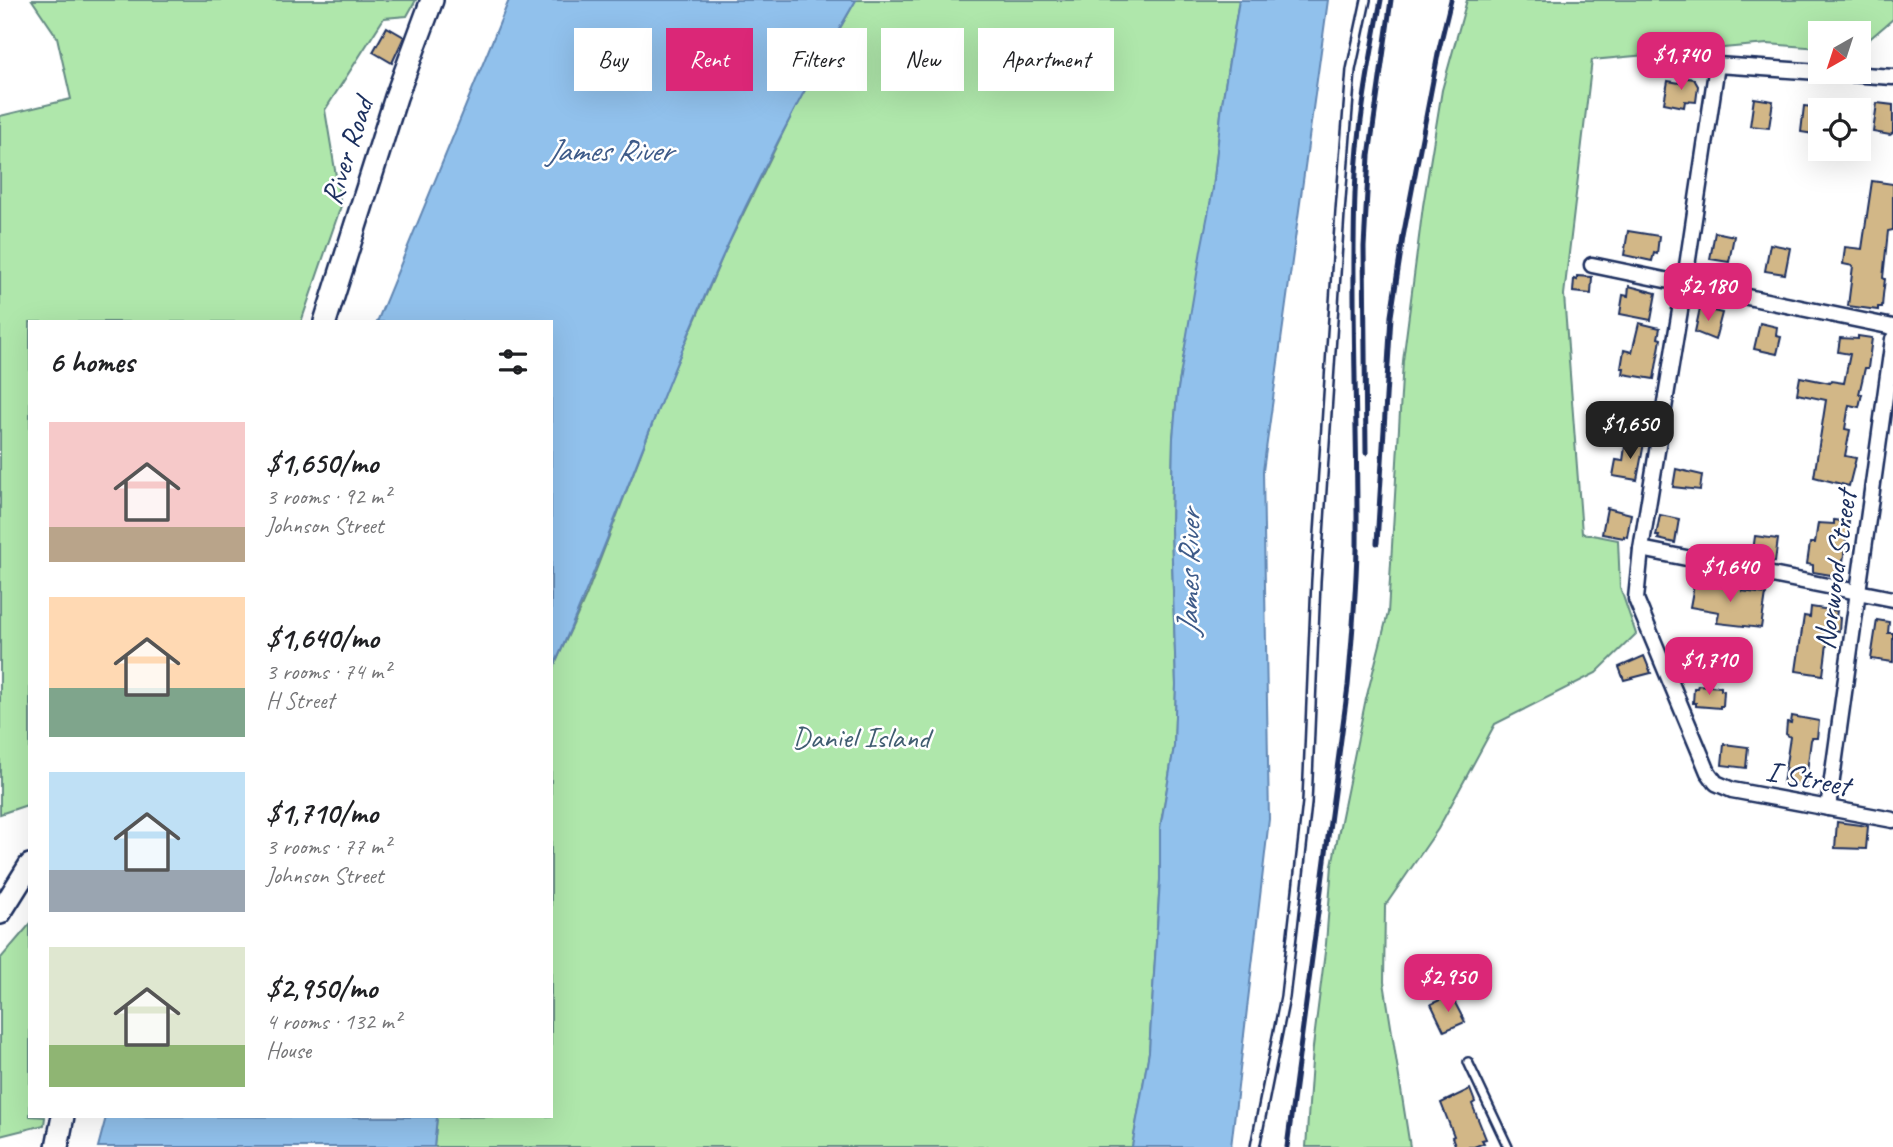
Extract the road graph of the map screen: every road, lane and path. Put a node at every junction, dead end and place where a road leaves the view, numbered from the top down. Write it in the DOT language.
graph roads {
  1 [pos="432,0"];
  2 [pos="1366,0"];
  3 [pos="1893,77"];
  4 [pos="1592,265"];
  5 [pos="1684,286"];
  6 [pos="326,320"];
  7 [pos="1893,327"];
  8 [pos="1893,338"];
  9 [pos="1641,549"];
  10 [pos="1859,592"];
  11 [pos="1893,599"];
  12 [pos="1828,808"];
  13 [pos="1893,820"];
  14 [pos="28,868"];
  15 [pos="0,913"];
  16 [pos="1468,1062"];
  17 [pos="63,1118"];
  18 [pos="57,1147"];
  19 [pos="1255,1147"];
  20 [pos="1508,1147"];
  1 -- 6 [label="street, River Road"];
  2 -- 19 [label="lane"];
  3 -- 5 [label="street"];
  4 -- 5 [label="street"];
  5 -- 7 [label="street"];
  5 -- 9 [label="street"];
  8 -- 10 [label="street, Norwood Street"];
  9 -- 10 [label="street"];
  9 -- 12 [label="street, I Street"];
  10 -- 11 [label="street"];
  10 -- 12 [label="street, Norwood Street"];
  12 -- 13 [label="street, I Street"];
  14 -- 15 [label="street"];
  16 -- 20 [label="lane"];
  17 -- 18 [label="street"];
}
